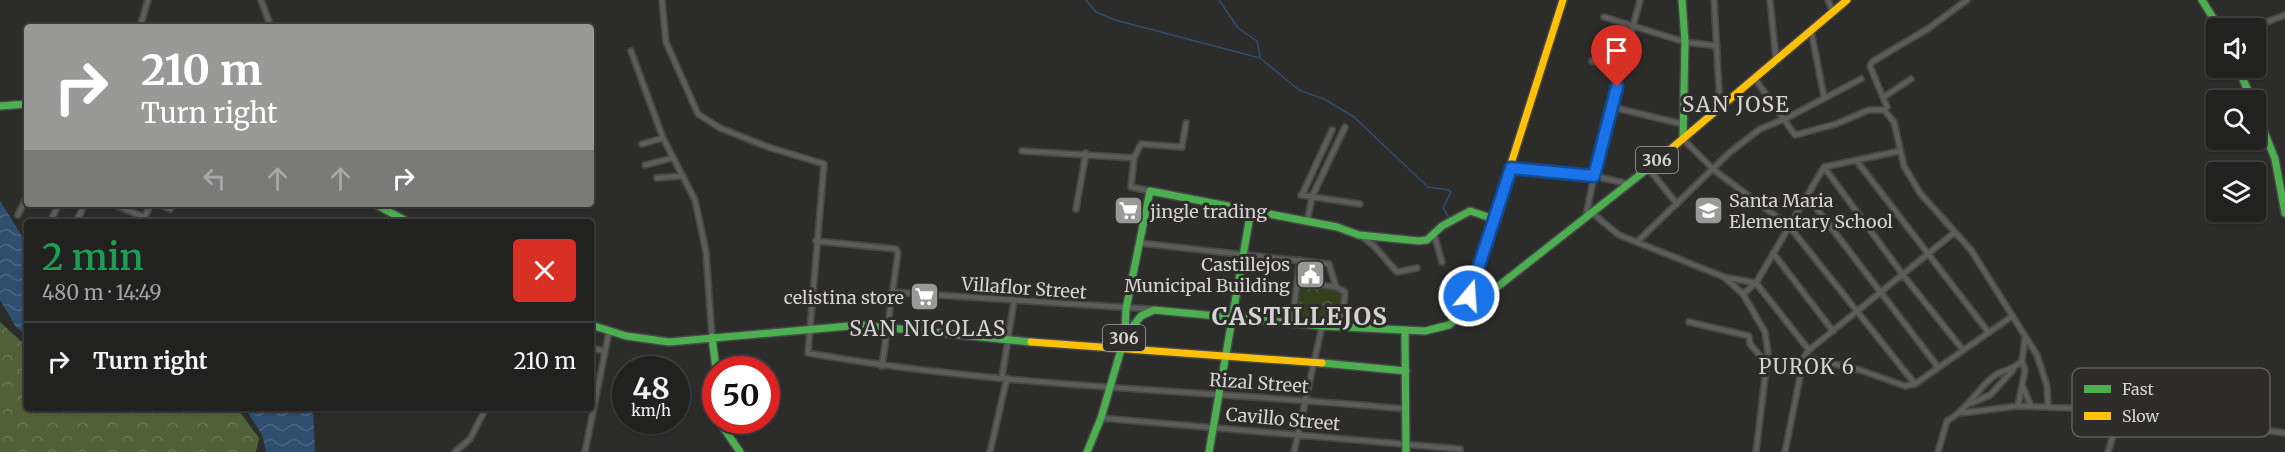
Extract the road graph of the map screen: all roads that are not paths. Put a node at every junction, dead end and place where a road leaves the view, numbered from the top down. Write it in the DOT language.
graph roads {
  1 [pos="148,0"];
  2 [pos="261,0"];
  3 [pos="662,0"];
  4 [pos="1563,0"];
  5 [pos="1640,0"];
  6 [pos="1682,0"];
  7 [pos="1714,0"];
  8 [pos="1770,0"];
  9 [pos="1828,0"];
  10 [pos="1847,0"];
  11 [pos="1967,0"];
  12 [pos="2202,0"];
  13 [pos="1833,12"];
  14 [pos="2285,15"];
  15 [pos="1604,17"];
  16 [pos="2213,18"];
  17 [pos="2266,22"];
  18 [pos="141,24"];
  19 [pos="270,24"];
  20 [pos="1633,26"];
  21 [pos="1811,30"];
  22 [pos="1685,42"];
  23 [pos="1717,46"];
  24 [pos="631,51"];
  25 [pos="1776,60"];
  26 [pos="1592,61"];
  27 [pos="1623,67"];
  28 [pos="1755,79"];
  29 [pos="1861,79"];
  30 [pos="1911,79"];
  31 [pos="1824,97"];
  32 [pos="1884,97"];
  33 [pos="24,104"];
  34 [pos="0,106"];
  35 [pos="1612,107"];
  36 [pos="1720,107"];
  37 [pos="1884,110"];
  38 [pos="1785,118"];
  39 [pos="1186,123"];
  40 [pos="1682,124"];
  41 [pos="1345,127"];
  42 [pos="1332,130"];
  43 [pos="2266,136"];
  44 [pos="663,138"];
  45 [pos="1683,139"];
  46 [pos="642,144"];
  47 [pos="1022,151"];
  48 [pos="1900,151"];
  49 [pos="1086,153"];
  50 [pos="672,158"];
  51 [pos="1134,158"];
  52 [pos="1856,160"];
  53 [pos="645,165"];
  54 [pos="1824,167"];
  55 [pos="1511,168"];
  56 [pos="1648,168"];
  57 [pos="1714,170"];
  58 [pos="682,176"];
  59 [pos="1594,176"];
  60 [pos="657,178"];
  61 [pos="1629,184"];
  62 [pos="1150,191"];
  63 [pos="1807,196"];
  64 [pos="1312,197"];
  65 [pos="24,202"];
  66 [pos="1360,204"];
  67 [pos="1677,204"];
  68 [pos="119,207"];
  69 [pos="166,207"];
  70 [pos="380,207"];
  71 [pos="170,209"];
  72 [pos="1076,209"];
  73 [pos="1251,210"];
  74 [pos="1592,213"];
  75 [pos="2285,213"];
  76 [pos="18,215"];
  77 [pos="1586,218"];
  78 [pos="143,219"];
  79 [pos="402,219"];
  80 [pos="1494,219"];
  81 [pos="1307,222"];
  82 [pos="1789,226"];
  83 [pos="1955,232"];
  84 [pos="1434,234"];
  85 [pos="1359,235"];
  86 [pos="816,241"];
  87 [pos="1638,241"];
  88 [pos="1139,243"];
  89 [pos="1244,253"];
  90 [pos="1773,253"];
  91 [pos="1927,255"];
  92 [pos="1300,260"];
  93 [pos="1442,262"];
  94 [pos="1417,268"];
  95 [pos="1903,275"];
  96 [pos="1724,277"];
  97 [pos="1298,282"];
  98 [pos="1756,283"];
  99 [pos="1336,287"];
  100 [pos="892,292"];
  101 [pos="1881,293"];
  102 [pos="1743,294"];
  103 [pos="1014,302"];
  104 [pos="1126,309"];
  105 [pos="1154,309"];
  106 [pos="1856,314"];
  107 [pos="1463,316"];
  108 [pos="1232,317"];
  109 [pos="2011,317"];
  110 [pos="1689,322"];
  111 [pos="1292,324"];
  112 [pos="594,326"];
  113 [pos="1322,326"];
  114 [pos="1342,327"];
  115 [pos="810,328"];
  116 [pos="888,328"];
  117 [pos="1406,330"];
  118 [pos="1833,331"];
  119 [pos="609,332"];
  120 [pos="1989,333"];
  121 [pos="1125,336"];
  122 [pos="712,337"];
  123 [pos="2025,338"];
  124 [pos="1008,340"];
  125 [pos="1120,347"];
  126 [pos="594,349"];
  127 [pos="1809,350"];
  128 [pos="1963,350"];
  129 [pos="605,351"];
  130 [pos="1226,354"];
  131 [pos="714,356"];
  132 [pos="1804,357"];
  133 [pos="2022,361"];
  134 [pos="1314,363"];
  135 [pos="1767,364"];
  136 [pos="882,366"];
  137 [pos="1938,367"];
  138 [pos="2013,370"];
  139 [pos="1406,371"];
  140 [pos="1005,378"];
  141 [pos="1915,384"];
  142 [pos="2022,384"];
  143 [pos="1110,387"];
  144 [pos="1219,393"];
  145 [pos="1306,399"];
  146 [pos="1970,404"];
  147 [pos="2018,406"];
  148 [pos="2031,406"];
  149 [pos="2048,406"];
  150 [pos="594,407"];
  151 [pos="2072,407"];
  152 [pos="1406,409"];
  153 [pos="484,411"];
  154 [pos="593,411"];
  155 [pos="1962,413"];
  156 [pos="1101,418"];
  157 [pos="1214,426"];
  158 [pos="2270,431"];
  159 [pos="2285,433"];
  160 [pos="728,434"];
  161 [pos="1298,434"];
  162 [pos="2113,437"];
  163 [pos="1406,448"];
  164 [pos="455,452"];
  165 [pos="585,452"];
  166 [pos="740,452"];
  167 [pos="990,452"];
  168 [pos="1087,452"];
  169 [pos="1209,452"];
  170 [pos="1294,452"];
  171 [pos="1460,452"];
  172 [pos="1756,452"];
  173 [pos="1785,452"];
  174 [pos="1938,452"];
  175 [pos="2108,452"];
  1 -- 18 [label="street"];
  2 -- 19 [label="street"];
  3 -- 86 [label="street"];
  4 -- 55 [label="street"];
  5 -- 20 [label="street"];
  6 -- 22 [label="street"];
  7 -- 23 [label="street"];
  8 -- 25 [label="street"];
  9 -- 13 [label="street"];
  10 -- 13 [label="street, 306"];
  11 -- 32 [label="street"];
  12 -- 16 [label="street"];
  13 -- 21 [label="street, 306"];
  14 -- 17 [label="street"];
  15 -- 20 [label="street"];
  20 -- 22 [label="street"];
  20 -- 27 [label="street"];
  21 -- 25 [label="street, 306"];
  21 -- 31 [label="street"];
  22 -- 23 [label="street"];
  22 -- 40 [label="street"];
  23 -- 36 [label="street"];
  24 -- 44 [label="street"];
  25 -- 28 [label="street, 306"];
  26 -- 27 [label="street"];
  27 -- 35 [label="street"];
  28 -- 36 [label="street, 306"];
  28 -- 38 [label="street"];
  29 -- 31 [label="street"];
  30 -- 32 [label="street"];
  31 -- 38 [label="street"];
  32 -- 37 [label="street"];
  33 -- 34 [label="street"];
  35 -- 40 [label="street"];
  35 -- 59 [label="street"];
  36 -- 45 [label="street, 306"];
  37 -- 38 [label="street"];
  37 -- 48 [label="street"];
  38 -- 57 [label="street"];
  39 -- 51 [label="street"];
  40 -- 45 [label="street"];
  41 -- 64 [label="street"];
  42 -- 64 [label="street"];
  43 -- 75 [label="street"];
  44 -- 46 [label="street"];
  44 -- 50 [label="street"];
  45 -- 56 [label="street, 306"];
  45 -- 57 [label="street"];
  47 -- 49 [label="street"];
  48 -- 52 [label="street"];
  48 -- 83 [label="street"];
  49 -- 51 [label="street"];
  49 -- 72 [label="street"];
  50 -- 53 [label="street"];
  50 -- 58 [label="street"];
  51 -- 62 [label="street"];
  52 -- 54 [label="street"];
  52 -- 91 [label="street"];
  54 -- 63 [label="street"];
  54 -- 95 [label="street"];
  55 -- 59 [label="street"];
  55 -- 80 [label="street"];
  56 -- 61 [label="street, 306"];
  56 -- 67 [label="street"];
  57 -- 67 [label="street"];
  57 -- 82 [label="street"];
  58 -- 60 [label="street"];
  58 -- 122 [label="street"];
  59 -- 61 [label="street"];
  59 -- 77 [label="street"];
  61 -- 74 [label="street, 306"];
  62 -- 73 [label="street"];
  62 -- 88 [label="street"];
  63 -- 82 [label="street"];
  63 -- 101 [label="street"];
  64 -- 66 [label="street"];
  64 -- 81 [label="street"];
  65 -- 76 [label="street"];
  67 -- 87 [label="street"];
  68 -- 78 [label="street"];
  69 -- 71 [label="street"];
  70 -- 79 [label="street"];
  73 -- 81 [label="street"];
  73 -- 89 [label="street"];
  74 -- 77 [label="street, 306"];
  74 -- 87 [label="street"];
  77 -- 107 [label="street, 306"];
  80 -- 84 [label="street"];
  80 -- 107 [label="street"];
  81 -- 85 [label="street"];
  82 -- 90 [label="street"];
  82 -- 106 [label="street"];
  83 -- 91 [label="street"];
  83 -- 109 [label="street"];
  84 -- 85 [label="street"];
  84 -- 93 [label="street"];
  85 -- 94 [label="street"];
  86 -- 100 [label="street"];
  86 -- 115 [label="street"];
  87 -- 96 [label="street"];
  88 -- 89 [label="street"];
  88 -- 104 [label="street"];
  89 -- 92 [label="street"];
  89 -- 108 [label="street"];
  90 -- 98 [label="street"];
  90 -- 118 [label="street"];
  91 -- 95 [label="street"];
  91 -- 120 [label="street"];
  92 -- 97 [label="street"];
  92 -- 99 [label="street"];
  95 -- 101 [label="street"];
  95 -- 128 [label="street"];
  96 -- 98 [label="street"];
  96 -- 102 [label="street"];
  97 -- 99 [label="street"];
  97 -- 111 [label="street"];
  98 -- 102 [label="street"];
  98 -- 127 [label="street"];
  99 -- 114 [label="street"];
  100 -- 103 [label="street, Villaflor Street"];
  100 -- 116 [label="street"];
  101 -- 106 [label="street"];
  101 -- 137 [label="street"];
  102 -- 135 [label="street"];
  103 -- 104 [label="street, Villaflor Street"];
  103 -- 124 [label="street"];
  104 -- 105 [label="street, Villaflor Street"];
  104 -- 121 [label="street"];
  105 -- 108 [label="street, 306"];
  105 -- 121 [label="street, 306"];
  106 -- 118 [label="street"];
  106 -- 141 [label="street"];
  107 -- 117 [label="street, 306"];
  108 -- 111 [label="street, 306"];
  108 -- 130 [label="street"];
  109 -- 120 [label="street"];
  109 -- 123 [label="street"];
  110 -- 135 [label="street"];
  111 -- 113 [label="street, 306"];
  112 -- 119 [label="street"];
  113 -- 114 [label="street, 306"];
  113 -- 134 [label="street"];
  114 -- 117 [label="street, 306"];
  115 -- 116 [label="street"];
  115 -- 122 [label="street"];
  115 -- 136 [label="street, Rizal Street"];
  116 -- 124 [label="street"];
  116 -- 136 [label="street"];
  117 -- 139 [label="street"];
  118 -- 127 [label="street"];
  119 -- 122 [label="street"];
  119 -- 129 [label="street"];
  120 -- 128 [label="street"];
  121 -- 125 [label="street, 306"];
  122 -- 131 [label="street"];
  123 -- 133 [label="street"];
  123 -- 149 [label="street"];
  124 -- 125 [label="street"];
  124 -- 140 [label="street"];
  125 -- 130 [label="street"];
  125 -- 143 [label="street, 306"];
  126 -- 129 [label="street"];
  127 -- 132 [label="street"];
  128 -- 137 [label="street"];
  129 -- 150 [label="street"];
  130 -- 134 [label="street"];
  130 -- 144 [label="street"];
  132 -- 141 [label="street"];
  132 -- 173 [label="street"];
  133 -- 138 [label="street"];
  133 -- 142 [label="street"];
  134 -- 139 [label="street"];
  134 -- 145 [label="street"];
  135 -- 172 [label="street"];
  136 -- 140 [label="street, Rizal Street"];
  137 -- 141 [label="street"];
  138 -- 146 [label="street"];
  138 -- 146 [label="street"];
  139 -- 152 [label="street"];
  140 -- 143 [label="street, Rizal Street"];
  140 -- 167 [label="street"];
  142 -- 147 [label="street"];
  142 -- 148 [label="street"];
  143 -- 144 [label="street, Rizal Street"];
  143 -- 156 [label="street, 306"];
  144 -- 145 [label="street, Rizal Street"];
  144 -- 157 [label="street"];
  145 -- 152 [label="street, Rizal Street"];
  145 -- 161 [label="street"];
  146 -- 155 [label="street"];
  147 -- 148 [label="street"];
  147 -- 155 [label="street"];
  148 -- 149 [label="street"];
  149 -- 151 [label="street"];
  152 -- 163 [label="street"];
  153 -- 164 [label="street"];
  154 -- 165 [label="street"];
  155 -- 174 [label="street"];
  156 -- 157 [label="street, Cavillo Street"];
  156 -- 168 [label="street, 306"];
  157 -- 161 [label="street, Cavillo Street"];
  157 -- 169 [label="street"];
  158 -- 159 [label="street"];
  160 -- 166 [label="street"];
  161 -- 163 [label="street, Cavillo Street"];
  161 -- 170 [label="street"];
  162 -- 175 [label="street"];
  163 -- 171 [label="street, Cavillo Street"];
}
